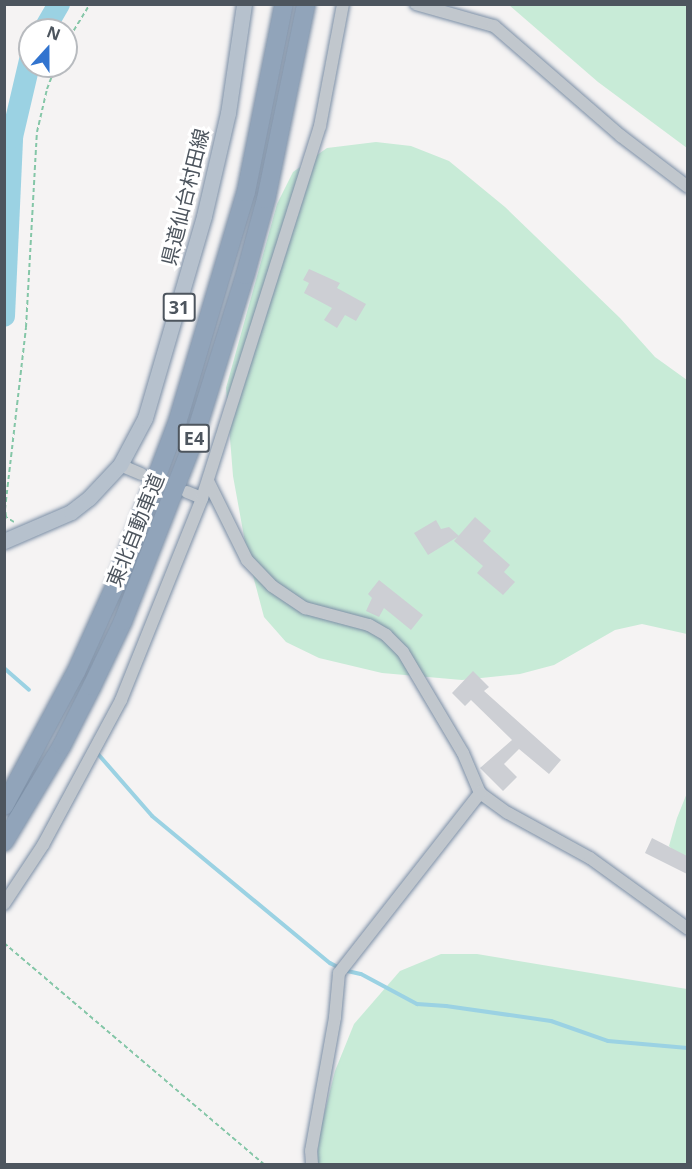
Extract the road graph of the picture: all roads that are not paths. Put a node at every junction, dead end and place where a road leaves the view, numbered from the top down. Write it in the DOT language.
graph roads {
  1 [pos="244,4"];
  2 [pos="284,4"];
  3 [pos="306,4"];
  4 [pos="343,4"];
  5 [pos="416,4"];
  6 [pos="687,187"];
  7 [pos="120,465"];
  8 [pos="141,474"];
  9 [pos="208,481"];
  10 [pos="187,492"];
  11 [pos="202,498"];
  12 [pos="4,541"];
  13 [pos="480,793"];
  14 [pos="4,806"];
  15 [pos="4,842"];
  16 [pos="4,904"];
  17 [pos="687,929"];
  18 [pos="312,1164"];
  1 -- 7 [label="main road, 県道仙台村田線 / 31"];
  2 -- 14 [label="highway, 東北自動車道 / E4"];
  3 -- 15 [label="highway, 東北自動車道 / E4"];
  4 -- 9 [label="street"];
  5 -- 6 [label="street"];
  7 -- 8 [label="street"];
  7 -- 12 [label="main road, 県道仙台村田線 / 31"];
  9 -- 11 [label="street"];
  9 -- 13 [label="street"];
  10 -- 11 [label="street"];
  11 -- 16 [label="street"];
  13 -- 17 [label="street"];
  13 -- 18 [label="street"];
}
